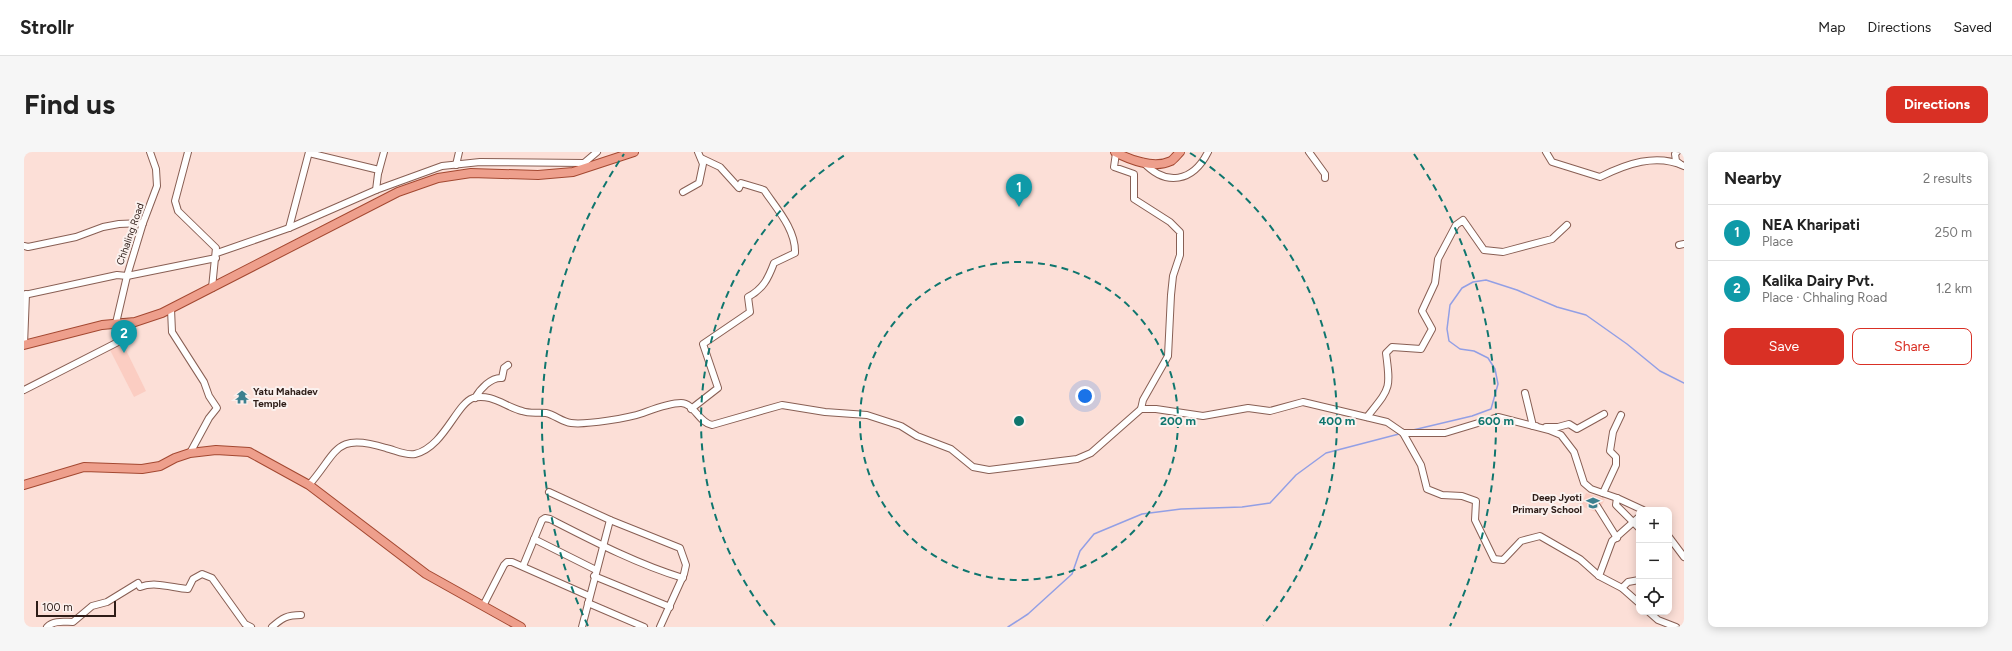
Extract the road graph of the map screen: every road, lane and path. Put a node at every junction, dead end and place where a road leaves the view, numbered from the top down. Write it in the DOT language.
graph roads {
  1 [pos="150,152"];
  2 [pos="188,152"];
  3 [pos="309,152"];
  4 [pos="384,152"];
  5 [pos="459,152"];
  6 [pos="597,152"];
  7 [pos="632,152"];
  8 [pos="1116,152"];
  9 [pos="1180,152"];
  10 [pos="1208,152"];
  11 [pos="1309,152"];
  12 [pos="1546,152"];
  13 [pos="1677,152"];
  14 [pos="700,155"];
  15 [pos="1143,162"];
  16 [pos="456,165"];
  17 [pos="1683,166"];
  18 [pos="379,170"];
  19 [pos="1325,178"];
  20 [pos="376,190"];
  21 [pos="683,192"];
  22 [pos="143,223"];
  23 [pos="1566,225"];
  24 [pos="289,228"];
  25 [pos="24,246"];
  26 [pos="216,255"];
  27 [pos="127,276"];
  28 [pos="212,288"];
  29 [pos="25,295"];
  30 [pos="171,309"];
  31 [pos="124,322"];
  32 [pos="116,323"];
  33 [pos="24,345"];
  34 [pos="508,365"];
  35 [pos="24,390"];
  36 [pos="1525,392"];
  37 [pos="475,398"];
  38 [pos="692,409"];
  39 [pos="1141,409"];
  40 [pos="1604,414"];
  41 [pos="1621,415"];
  42 [pos="1367,417"];
  43 [pos="1533,426"];
  44 [pos="1403,433"];
  45 [pos="190,453"];
  46 [pos="24,485"];
  47 [pos="309,485"];
  48 [pos="549,492"];
  49 [pos="1603,493"];
  50 [pos="1617,498"];
  51 [pos="1598,506"];
  52 [pos="1637,507"];
  53 [pos="610,520"];
  54 [pos="1636,524"];
  55 [pos="1636,526"];
  56 [pos="1617,538"];
  57 [pos="534,539"];
  58 [pos="1672,541"];
  59 [pos="602,546"];
  60 [pos="1684,557"];
  61 [pos="523,566"];
  62 [pos="595,573"];
  63 [pos="1599,576"];
  64 [pos="683,578"];
  65 [pos="1636,581"];
  66 [pos="1622,588"];
  67 [pos="589,596"];
  68 [pos="1636,600"];
  69 [pos="588,603"];
  70 [pos="483,606"];
  71 [pos="670,607"];
  72 [pos="1652,615"];
  73 [pos="301,616"];
  74 [pos="47,627"];
  75 [pos="251,627"];
  76 [pos="272,627"];
  77 [pos="521,627"];
  78 [pos="582,627"];
  79 [pos="644,627"];
  80 [pos="660,627"];
  81 [pos="1676,627"];
  1 -- 22 [label="street, Chhaling Road"];
  2 -- 26 [label="street"];
  3 -- 18 [label="street"];
  3 -- 24 [label="street"];
  4 -- 18 [label="street"];
  5 -- 16 [label="street"];
  6 -- 16 [label="street"];
  7 -- 28 [label="main road"];
  8 -- 15 [label="main road"];
  8 -- 39 [label="street"];
  9 -- 15 [label="main road"];
  10 -- 15 [label="street"];
  11 -- 19 [label="street"];
  12 -- 17 [label="street"];
  13 -- 17 [label="street"];
  14 -- 21 [label="street"];
  14 -- 38 [label="street"];
  16 -- 20 [label="street"];
  18 -- 20 [label="street"];
  20 -- 24 [label="street"];
  22 -- 25 [label="street"];
  22 -- 27 [label="street, Chhaling Road"];
  23 -- 42 [label="street"];
  24 -- 26 [label="street"];
  26 -- 27 [label="street"];
  26 -- 28 [label="street"];
  27 -- 29 [label="street"];
  27 -- 32 [label="street, Chhaling Road"];
  28 -- 30 [label="main road"];
  29 -- 33 [label="street"];
  30 -- 31 [label="main road"];
  30 -- 45 [label="street"];
  31 -- 32 [label="main road"];
  31 -- 35 [label="street"];
  32 -- 33 [label="main road"];
  34 -- 37 [label="street"];
  36 -- 43 [label="street"];
  37 -- 38 [label="street"];
  37 -- 47 [label="street"];
  38 -- 39 [label="street"];
  39 -- 42 [label="street"];
  40 -- 43 [label="street"];
  41 -- 49 [label="street"];
  42 -- 44 [label="street"];
  43 -- 44 [label="street"];
  43 -- 49 [label="street"];
  44 -- 63 [label="street"];
  45 -- 46 [label="main road"];
  45 -- 47 [label="main road"];
  47 -- 70 [label="main road"];
  48 -- 53 [label="street"];
  49 -- 50 [label="street"];
  50 -- 52 [label="street"];
  50 -- 54 [label="street"];
  51 -- 56 [label="street"];
  53 -- 59 [label="street"];
  53 -- 64 [label="street"];
  55 -- 56 [label="street"];
  56 -- 63 [label="street"];
  57 -- 59 [label="street"];
  57 -- 61 [label="street"];
  57 -- 62 [label="street"];
  58 -- 60 [label="street"];
  59 -- 62 [label="street"];
  59 -- 64 [label="street"];
  61 -- 67 [label="street"];
  61 -- 70 [label="street"];
  62 -- 67 [label="street"];
  62 -- 71 [label="street"];
  63 -- 66 [label="street"];
  64 -- 71 [label="street"];
  65 -- 66 [label="street"];
  66 -- 68 [label="street"];
  67 -- 69 [label="street"];
  69 -- 78 [label="street"];
  69 -- 79 [label="street"];
  70 -- 77 [label="main road"];
  71 -- 80 [label="street"];
  72 -- 81 [label="street"];
  73 -- 76 [label="street"];
  74 -- 75 [label="street"];
}
